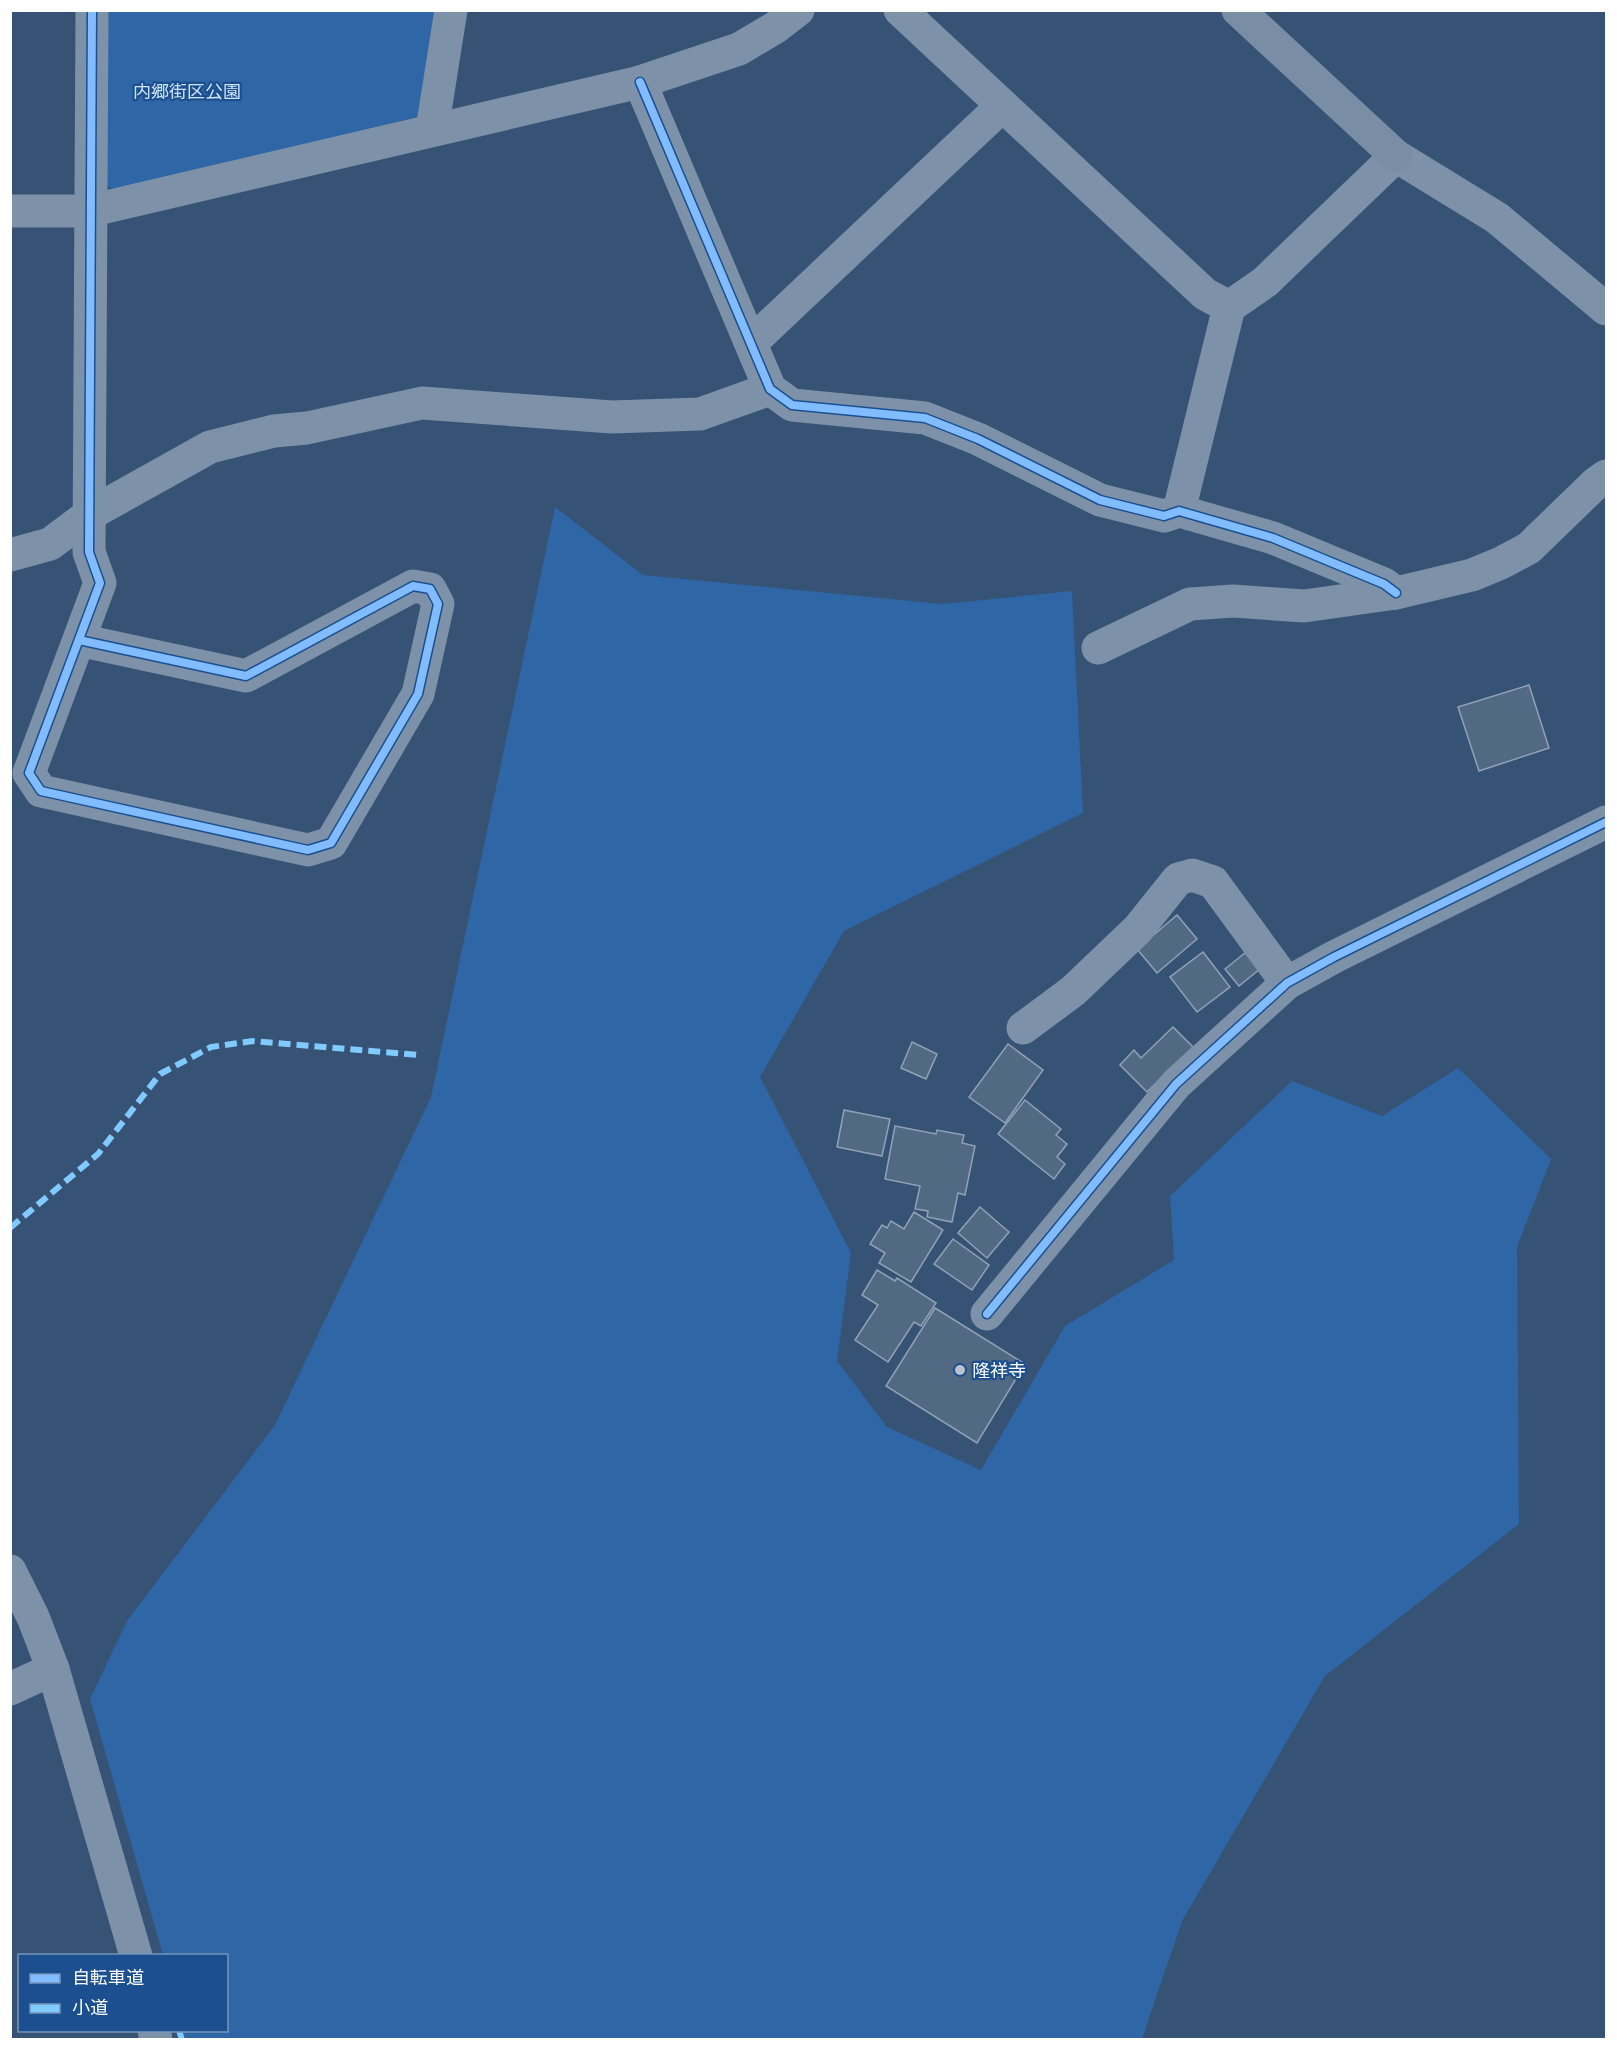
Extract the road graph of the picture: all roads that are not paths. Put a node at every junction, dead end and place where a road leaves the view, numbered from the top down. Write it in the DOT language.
graph roads {
  1 [pos="92,10"];
  2 [pos="451,10"];
  3 [pos="798,10"];
  4 [pos="900,10"];
  5 [pos="1238,10"];
  6 [pos="640,81"];
  7 [pos="1002,106"];
  8 [pos="432,130"];
  9 [pos="1396,156"];
  10 [pos="10,211"];
  11 [pos="89,211"];
  12 [pos="1229,307"];
  13 [pos="1606,309"];
  14 [pos="751,343"];
  15 [pos="770,389"];
  16 [pos="1606,476"];
  17 [pos="1179,511"];
  18 [pos="90,514"];
  19 [pos="10,555"];
  20 [pos="1396,593"];
  21 [pos="79,640"];
  22 [pos="1098,648"];
  23 [pos="1606,822"];
  24 [pos="1287,983"];
  25 [pos="1023,1028"];
  26 [pos="987,1314"];
  27 [pos="10,1571"];
  28 [pos="53,1669"];
  29 [pos="10,1689"];
  30 [pos="135,1954"];
  1 -- 11 [label="street"];
  2 -- 8 [label="street"];
  3 -- 6 [label="street"];
  4 -- 7 [label="street"];
  5 -- 9 [label="street"];
  6 -- 8 [label="street"];
  6 -- 14 [label="street"];
  7 -- 12 [label="street"];
  7 -- 14 [label="street"];
  8 -- 11 [label="street"];
  9 -- 12 [label="street"];
  9 -- 13 [label="street"];
  10 -- 11 [label="street"];
  11 -- 18 [label="street"];
  12 -- 17 [label="street"];
  14 -- 15 [label="street"];
  15 -- 17 [label="street"];
  15 -- 18 [label="street"];
  16 -- 20 [label="street"];
  17 -- 20 [label="street"];
  18 -- 19 [label="street"];
  18 -- 21 [label="street"];
  20 -- 22 [label="street"];
  21 -- 21 [label="street"];
  23 -- 24 [label="street"];
  24 -- 25 [label="street"];
  24 -- 26 [label="street"];
  27 -- 28 [label="street"];
  28 -- 29 [label="street"];
  28 -- 30 [label="street"];
}
